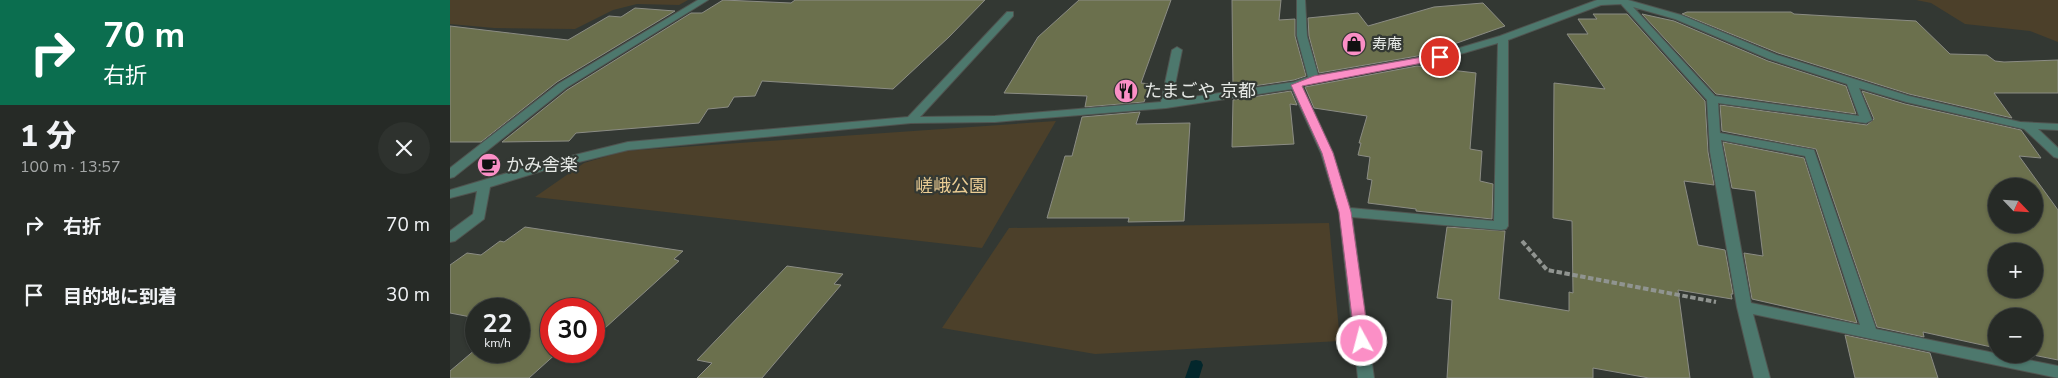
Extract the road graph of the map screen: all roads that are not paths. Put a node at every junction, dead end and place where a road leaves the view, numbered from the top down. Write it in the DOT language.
graph roads {
  1 [pos="704,0"];
  2 [pos="1301,0"];
  3 [pos="1622,0"];
  4 [pos="1010,14"];
  5 [pos="1503,38"];
  6 [pos="1177,50"];
  7 [pos="1314,79"];
  8 [pos="1852,82"];
  9 [pos="1296,85"];
  10 [pos="1712,99"];
  11 [pos="1166,105"];
  12 [pos="911,120"];
  13 [pos="2028,126"];
  14 [pos="2058,128"];
  15 [pos="1715,136"];
  16 [pos="2058,154"];
  17 [pos="450,174"];
  18 [pos="484,185"];
  19 [pos="450,194"];
  20 [pos="1345,212"];
  21 [pos="450,238"];
  22 [pos="1744,307"];
  23 [pos="1870,334"];
  24 [pos="2058,372"];
  25 [pos="1366,378"];
  26 [pos="1762,378"];
  1 -- 17 [label="street"];
  2 -- 7 [label="street"];
  3 -- 5 [label="street"];
  3 -- 8 [label="street"];
  3 -- 10 [label="street"];
  4 -- 12 [label="street"];
  5 -- 7 [label="street"];
  5 -- 20 [label="street"];
  6 -- 11 [label="street"];
  7 -- 9 [label="street"];
  8 -- 10 [label="street"];
  8 -- 13 [label="street"];
  9 -- 11 [label="street"];
  9 -- 20 [label="street"];
  10 -- 15 [label="street"];
  11 -- 12 [label="street"];
  12 -- 18 [label="street"];
  13 -- 14 [label="street"];
  13 -- 16 [label="street"];
  15 -- 22 [label="street"];
  15 -- 23 [label="street"];
  18 -- 19 [label="street"];
  18 -- 21 [label="street"];
  20 -- 25 [label="street"];
  22 -- 23 [label="street"];
  22 -- 26 [label="street"];
  23 -- 24 [label="street"];
}
